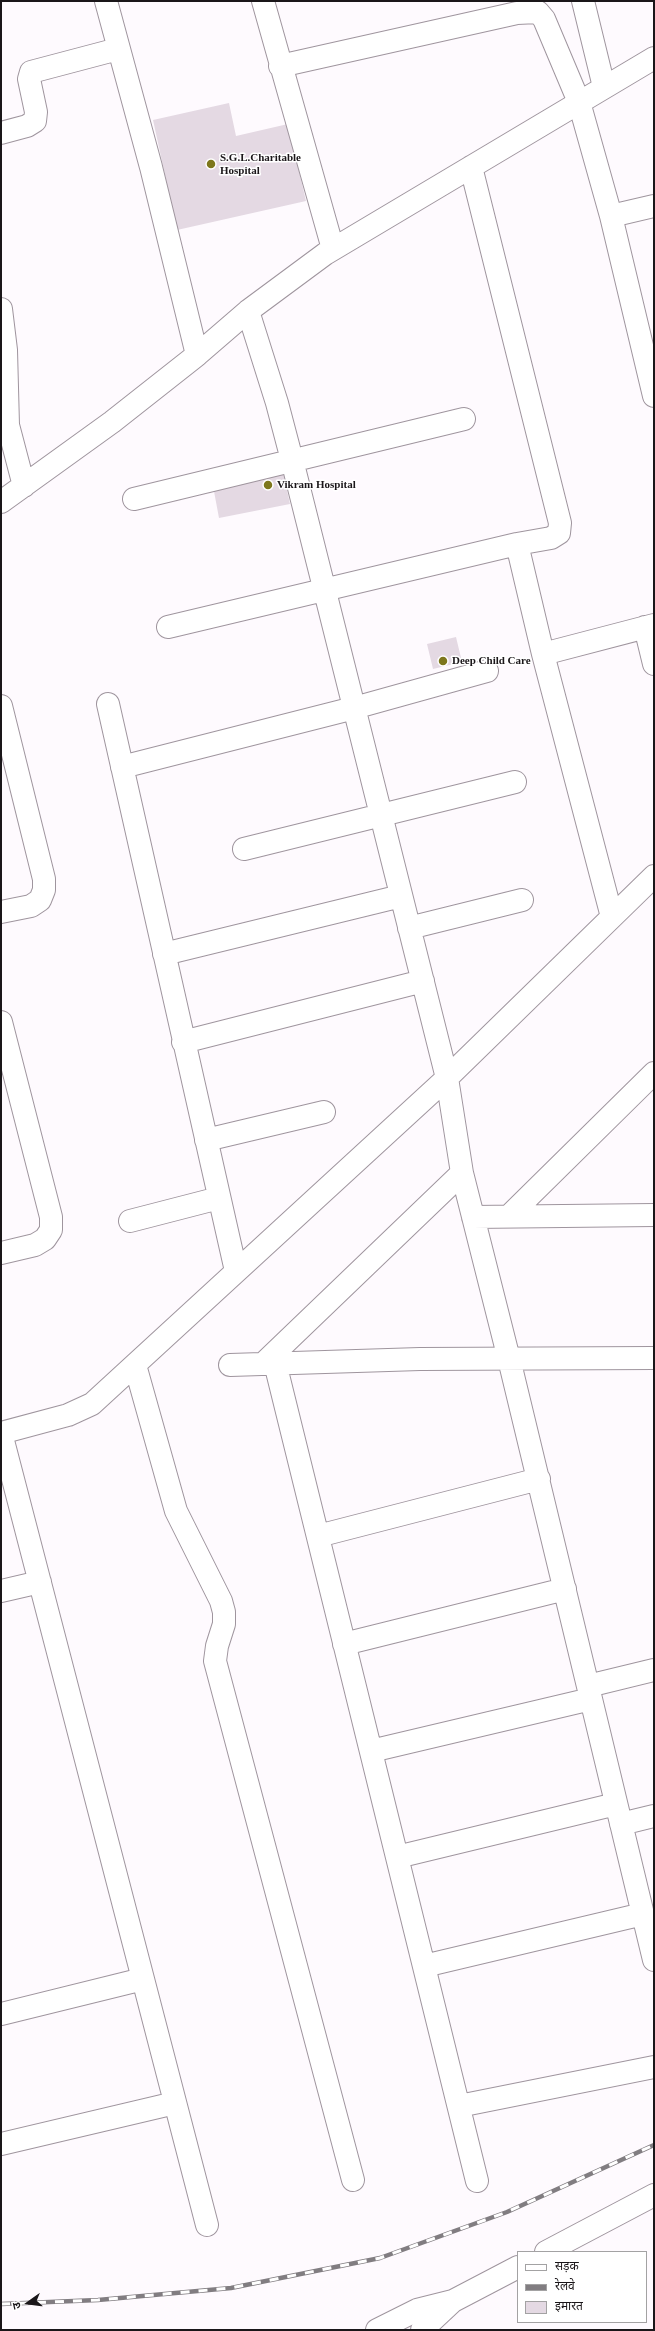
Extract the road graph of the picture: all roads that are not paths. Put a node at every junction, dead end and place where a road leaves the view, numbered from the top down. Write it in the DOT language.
graph roads {
  1 [pos="106,1"];
  2 [pos="263,1"];
  3 [pos="583,1"];
  4 [pos="118,49"];
  5 [pos="654,58"];
  6 [pos="280,66"];
  7 [pos="604,88"];
  8 [pos="579,102"];
  9 [pos="1,133"];
  10 [pos="471,167"];
  11 [pos="654,206"];
  12 [pos="611,216"];
  13 [pos="333,249"];
  14 [pos="1,309"];
  15 [pos="248,311"];
  16 [pos="197,355"];
  17 [pos="654,396"];
  18 [pos="464,419"];
  19 [pos="292,460"];
  20 [pos="24,486"];
  21 [pos="134,499"];
  22 [pos="1,502"];
  23 [pos="517,544"];
  24 [pos="325,590"];
  25 [pos="650,626"];
  26 [pos="168,627"];
  27 [pos="543,654"];
  28 [pos="654,664"];
  29 [pos="487,671"];
  30 [pos="108,704"];
  31 [pos="1,706"];
  32 [pos="354,708"];
  33 [pos="122,767"];
  34 [pos="515,782"];
  35 [pos="381,815"];
  36 [pos="244,849"];
  37 [pos="654,876"];
  38 [pos="401,896"];
  39 [pos="522,900"];
  40 [pos="1,912"];
  41 [pos="612,917"];
  42 [pos="409,928"];
  43 [pos="164,954"];
  44 [pos="423,981"];
  45 [pos="1,1022"];
  46 [pos="183,1042"];
  47 [pos="654,1073"];
  48 [pos="447,1078"];
  49 [pos="8,1082"];
  50 [pos="324,1112"];
  51 [pos="206,1140"];
  52 [pos="462,1173"];
  53 [pos="219,1198"];
  54 [pos="654,1215"];
  55 [pos="509,1216"];
  56 [pos="473,1217"];
  57 [pos="130,1221"];
  58 [pos="1,1253"];
  59 [pos="236,1271"];
  60 [pos="509,1358"];
  61 [pos="654,1358"];
  62 [pos="269,1364"];
  63 [pos="135,1365"];
  64 [pos="230,1365"];
  65 [pos="1,1433"];
  66 [pos="538,1479"];
  67 [pos="318,1536"];
  68 [pos="40,1582"];
  69 [pos="565,1589"];
  70 [pos="1,1591"];
  71 [pos="344,1644"];
  72 [pos="654,1670"];
  73 [pos="590,1693"];
  74 [pos="371,1751"];
  75 [pos="619,1814"];
  76 [pos="654,1816"];
  77 [pos="397,1857"];
  78 [pos="643,1914"];
  79 [pos="654,1960"];
  80 [pos="424,1966"];
  81 [pos="143,1979"];
  82 [pos="1,2014"];
  83 [pos="654,2067"];
  84 [pos="175,2103"];
  85 [pos="458,2106"];
  86 [pos="1,2144"];
  87 [pos="353,2180"];
  88 [pos="477,2181"];
  89 [pos="653,2198"];
  90 [pos="207,2225"];
  91 [pos="548,2251"];
  92 [pos="517,2268"];
  93 [pos="454,2301"];
  94 [pos="377,2330"];
  95 [pos="422,2330"];
  1 -- 4 [label="street"];
  2 -- 6 [label="street"];
  3 -- 7 [label="street"];
  4 -- 9 [label="street"];
  4 -- 16 [label="street"];
  5 -- 7 [label="street"];
  6 -- 8 [label="street"];
  6 -- 13 [label="street"];
  7 -- 8 [label="street"];
  8 -- 10 [label="street"];
  8 -- 12 [label="street"];
  10 -- 13 [label="street"];
  10 -- 23 [label="street"];
  11 -- 12 [label="street"];
  12 -- 17 [label="street"];
  13 -- 15 [label="street"];
  14 -- 20 [label="street"];
  15 -- 16 [label="street"];
  15 -- 19 [label="street"];
  16 -- 20 [label="street"];
  18 -- 19 [label="street"];
  19 -- 21 [label="street"];
  19 -- 24 [label="street"];
  20 -- 22 [label="street"];
  23 -- 24 [label="street"];
  23 -- 27 [label="street"];
  24 -- 26 [label="street"];
  24 -- 32 [label="street"];
  25 -- 27 [label="street"];
  25 -- 28 [label="street"];
  27 -- 41 [label="street"];
  29 -- 32 [label="street"];
  30 -- 33 [label="street"];
  31 -- 40 [label="street"];
  32 -- 33 [label="street"];
  32 -- 35 [label="street"];
  33 -- 43 [label="street"];
  34 -- 35 [label="street"];
  35 -- 36 [label="street"];
  35 -- 38 [label="street"];
  37 -- 41 [label="street"];
  38 -- 42 [label="street"];
  38 -- 43 [label="street"];
  39 -- 42 [label="street"];
  41 -- 48 [label="street"];
  42 -- 44 [label="street"];
  43 -- 46 [label="street"];
  44 -- 46 [label="street"];
  44 -- 48 [label="street"];
  45 -- 49 [label="street"];
  46 -- 51 [label="street"];
  47 -- 55 [label="street"];
  48 -- 52 [label="street"];
  48 -- 59 [label="street"];
  49 -- 58 [label="street"];
  50 -- 51 [label="street"];
  51 -- 53 [label="street"];
  52 -- 56 [label="street"];
  52 -- 62 [label="street"];
  53 -- 57 [label="street"];
  53 -- 59 [label="street"];
  54 -- 55 [label="street"];
  55 -- 56 [label="street"];
  56 -- 60 [label="street"];
  59 -- 63 [label="street"];
  60 -- 61 [label="street"];
  60 -- 62 [label="street"];
  60 -- 66 [label="street"];
  62 -- 64 [label="street"];
  62 -- 67 [label="street"];
  63 -- 65 [label="street"];
  63 -- 87 [label="street"];
  65 -- 68 [label="street"];
  66 -- 67 [label="street"];
  66 -- 69 [label="street"];
  67 -- 71 [label="street"];
  68 -- 70 [label="street"];
  68 -- 81 [label="street"];
  69 -- 71 [label="street"];
  69 -- 73 [label="street"];
  71 -- 74 [label="street"];
  72 -- 73 [label="street"];
  73 -- 74 [label="street"];
  73 -- 75 [label="street"];
  74 -- 77 [label="street"];
  75 -- 76 [label="street"];
  75 -- 77 [label="street"];
  75 -- 78 [label="street"];
  77 -- 80 [label="street"];
  78 -- 79 [label="street"];
  78 -- 80 [label="street"];
  80 -- 85 [label="street"];
  81 -- 82 [label="street"];
  81 -- 84 [label="street"];
  83 -- 85 [label="street"];
  84 -- 86 [label="street"];
  84 -- 90 [label="street"];
  85 -- 88 [label="street"];
  89 -- 91 [label="street"];
  92 -- 93 [label="street"];
  93 -- 94 [label="street"];
  93 -- 95 [label="street"];
}
